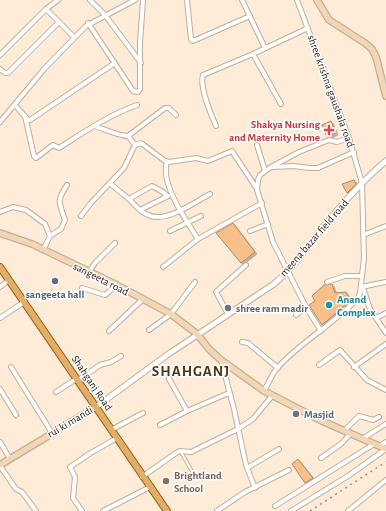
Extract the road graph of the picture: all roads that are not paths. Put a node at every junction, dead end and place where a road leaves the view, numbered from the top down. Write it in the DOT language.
graph roads {
  1 [pos="58,0"];
  2 [pos="90,0"];
  3 [pos="135,0"];
  4 [pos="143,0"];
  5 [pos="187,0"];
  6 [pos="242,0"];
  7 [pos="297,0"];
  8 [pos="317,0"];
  9 [pos="46,9"];
  10 [pos="105,15"];
  11 [pos="250,16"];
  12 [pos="59,22"];
  13 [pos="88,23"];
  14 [pos="308,28"];
  15 [pos="74,37"];
  16 [pos="265,48"];
  17 [pos="253,54"];
  18 [pos="0,55"];
  19 [pos="115,64"];
  20 [pos="141,64"];
  21 [pos="0,69"];
  22 [pos="386,96"];
  23 [pos="281,104"];
  24 [pos="15,105"];
  25 [pos="137,105"];
  26 [pos="176,115"];
  27 [pos="25,116"];
  28 [pos="0,122"];
  29 [pos="94,126"];
  30 [pos="216,126"];
  31 [pos="128,136"];
  32 [pos="349,138"];
  33 [pos="135,145"];
  34 [pos="257,145"];
  35 [pos="354,152"];
  36 [pos="386,161"];
  37 [pos="167,162"];
  38 [pos="271,167"];
  39 [pos="265,171"];
  40 [pos="110,183"];
  41 [pos="362,183"];
  42 [pos="67,185"];
  43 [pos="257,190"];
  44 [pos="210,194"];
  45 [pos="169,195"];
  46 [pos="129,199"];
  47 [pos="262,203"];
  48 [pos="140,210"];
  49 [pos="180,210"];
  50 [pos="0,212"];
  51 [pos="81,216"];
  52 [pos="200,216"];
  53 [pos="188,222"];
  54 [pos="268,224"];
  55 [pos="386,226"];
  56 [pos="170,230"];
  57 [pos="250,231"];
  58 [pos="0,233"];
  59 [pos="363,235"];
  60 [pos="50,236"];
  61 [pos="198,239"];
  62 [pos="116,243"];
  63 [pos="43,250"];
  64 [pos="246,265"];
  65 [pos="0,266"];
  66 [pos="163,267"];
  67 [pos="89,272"];
  68 [pos="288,272"];
  69 [pos="362,276"];
  70 [pos="9,280"];
  71 [pos="195,282"];
  72 [pos="327,282"];
  73 [pos="386,282"];
  74 [pos="115,284"];
  75 [pos="0,286"];
  76 [pos="82,288"];
  77 [pos="362,288"];
  78 [pos="143,299"];
  79 [pos="24,302"];
  80 [pos="306,307"];
  81 [pos="386,313"];
  82 [pos="171,314"];
  83 [pos="228,314"];
  84 [pos="296,315"];
  85 [pos="0,318"];
  86 [pos="376,318"];
  87 [pos="149,330"];
  88 [pos="109,331"];
  89 [pos="321,332"];
  90 [pos="386,333"];
  91 [pos="197,334"];
  92 [pos="242,342"];
  93 [pos="386,344"];
  94 [pos="121,356"];
  95 [pos="221,360"];
  96 [pos="319,365"];
  97 [pos="11,367"];
  98 [pos="354,367"];
  99 [pos="278,368"];
  100 [pos="170,379"];
  101 [pos="76,380"];
  102 [pos="0,390"];
  103 [pos="386,390"];
  104 [pos="264,391"];
  105 [pos="56,392"];
  106 [pos="229,393"];
  107 [pos="272,396"];
  108 [pos="96,407"];
  109 [pos="187,411"];
  110 [pos="143,413"];
  111 [pos="16,415"];
  112 [pos="379,417"];
  113 [pos="386,424"];
  114 [pos="160,425"];
  115 [pos="238,429"];
  116 [pos="111,430"];
  117 [pos="344,431"];
  118 [pos="52,433"];
  119 [pos="350,434"];
  120 [pos="117,438"];
  121 [pos="362,439"];
  122 [pos="0,442"];
  123 [pos="386,442"];
  124 [pos="374,444"];
  125 [pos="384,448"];
  126 [pos="279,449"];
  127 [pos="180,451"];
  128 [pos="321,458"];
  129 [pos="10,459"];
  130 [pos="0,466"];
  131 [pos="247,468"];
  132 [pos="289,470"];
  133 [pos="194,475"];
  134 [pos="142,476"];
  135 [pos="386,480"];
  136 [pos="150,487"];
  137 [pos="255,488"];
  138 [pos="275,506"];
  139 [pos="36,511"];
  140 [pos="82,511"];
  141 [pos="103,511"];
  142 [pos="167,511"];
  143 [pos="217,511"];
  144 [pos="291,511"];
  145 [pos="347,511"];
  146 [pos="351,511"];
  1 -- 9 [label="street"];
  2 -- 10 [label="street"];
  3 -- 10 [label="street"];
  4 -- 20 [label="street"];
  5 -- 11 [label="street"];
  6 -- 11 [label="street"];
  7 -- 14 [label="street, shree krishna gaushala road"];
  8 -- 22 [label="main road"];
  9 -- 12 [label="street"];
  9 -- 18 [label="street"];
  10 -- 13 [label="street"];
  10 -- 20 [label="street"];
  11 -- 16 [label="street"];
  12 -- 15 [label="street"];
  12 -- 21 [label="street"];
  13 -- 15 [label="street"];
  13 -- 19 [label="street"];
  14 -- 16 [label="street"];
  14 -- 32 [label="street, shree krishna gaushala road"];
  15 -- 24 [label="street"];
  16 -- 17 [label="street"];
  17 -- 23 [label="street"];
  17 -- 30 [label="street"];
  19 -- 20 [label="street"];
  19 -- 27 [label="street"];
  24 -- 27 [label="street"];
  24 -- 28 [label="street"];
  25 -- 29 [label="street"];
  26 -- 31 [label="street"];
  27 -- 29 [label="street"];
  29 -- 31 [label="street"];
  31 -- 33 [label="street"];
  32 -- 35 [label="street, shree krishna gaushala road"];
  32 -- 38 [label="street"];
  33 -- 37 [label="street"];
  33 -- 40 [label="street"];
  34 -- 39 [label="street"];
  35 -- 38 [label="street"];
  35 -- 41 [label="street, shree krishna gaushala road"];
  36 -- 41 [label="street, meena bazar field road"];
  37 -- 43 [label="street"];
  37 -- 45 [label="street"];
  38 -- 39 [label="street"];
  39 -- 43 [label="street"];
  40 -- 46 [label="street"];
  40 -- 51 [label="street"];
  41 -- 59 [label="street, shree krishna gaushala road"];
  41 -- 68 [label="street, meena bazar field road"];
  42 -- 60 [label="street"];
  43 -- 47 [label="street"];
  44 -- 49 [label="street"];
  45 -- 46 [label="street"];
  45 -- 48 [label="street"];
  45 -- 49 [label="street"];
  46 -- 48 [label="street"];
  47 -- 54 [label="street"];
  47 -- 61 [label="street"];
  48 -- 49 [label="street"];
  49 -- 53 [label="street"];
  50 -- 60 [label="street"];
  52 -- 53 [label="street"];
  53 -- 56 [label="street"];
  53 -- 61 [label="street"];
  54 -- 57 [label="street"];
  54 -- 68 [label="street"];
  55 -- 59 [label="street"];
  58 -- 63 [label="main road, sangeeta road"];
  59 -- 69 [label="street, shree krishna gaushala road"];
  60 -- 63 [label="street"];
  61 -- 66 [label="street"];
  62 -- 67 [label="street"];
  63 -- 67 [label="main road, sangeeta road"];
  64 -- 83 [label="street"];
  65 -- 70 [label="main road, Shahganj Road"];
  67 -- 74 [label="main road, sangeeta road"];
  68 -- 80 [label="street"];
  68 -- 83 [label="street, meena bazar field road"];
  69 -- 72 [label="street"];
  69 -- 77 [label="street, shree krishna gaushala road"];
  70 -- 75 [label="street"];
  70 -- 79 [label="main road, Shahganj Road"];
  71 -- 82 [label="street"];
  73 -- 77 [label="street"];
  74 -- 76 [label="street"];
  74 -- 78 [label="main road, sangeeta road"];
  77 -- 86 [label="street"];
  77 -- 89 [label="street"];
  78 -- 82 [label="main road, sangeeta road"];
  78 -- 88 [label="street"];
  79 -- 85 [label="street"];
  79 -- 101 [label="main road, Shahganj Road"];
  80 -- 84 [label="street"];
  80 -- 89 [label="street"];
  81 -- 86 [label="street"];
  82 -- 87 [label="street"];
  82 -- 91 [label="main road, sangeeta road"];
  83 -- 91 [label="street, meena bazar field road"];
  86 -- 90 [label="street"];
  89 -- 99 [label="street"];
  91 -- 95 [label="main road"];
  91 -- 108 [label="street, rui ki mandi"];
  92 -- 99 [label="street"];
  93 -- 98 [label="street"];
  94 -- 101 [label="street"];
  95 -- 104 [label="main road"];
  95 -- 106 [label="street"];
  96 -- 98 [label="street"];
  97 -- 118 [label="street"];
  98 -- 103 [label="street"];
  99 -- 104 [label="street"];
  100 -- 109 [label="street"];
  101 -- 105 [label="street"];
  101 -- 108 [label="main road, Shahganj Road"];
  102 -- 111 [label="street"];
  104 -- 107 [label="main road"];
  106 -- 109 [label="street"];
  106 -- 115 [label="street"];
  107 -- 115 [label="street"];
  107 -- 117 [label="main road"];
  108 -- 116 [label="main road, Shahganj Road"];
  108 -- 118 [label="main road, rui ki mandi"];
  109 -- 114 [label="street"];
  110 -- 116 [label="street"];
  112 -- 117 [label="street"];
  113 -- 121 [label="street"];
  115 -- 127 [label="street"];
  115 -- 131 [label="street"];
  116 -- 120 [label="main road, Shahganj Road"];
  117 -- 119 [label="main road"];
  118 -- 129 [label="main road, rui ki mandi"];
  119 -- 121 [label="main road"];
  119 -- 128 [label="street"];
  120 -- 134 [label="main road, Shahganj Road"];
  120 -- 140 [label="street"];
  121 -- 124 [label="main road"];
  122 -- 129 [label="street"];
  123 -- 125 [label="street"];
  124 -- 125 [label="main road"];
  124 -- 138 [label="street"];
  125 -- 144 [label="street"];
  126 -- 131 [label="street"];
  127 -- 133 [label="lane"];
  127 -- 134 [label="street"];
  129 -- 130 [label="main road, rui ki mandi"];
  130 -- 139 [label="street"];
  131 -- 137 [label="street"];
  132 -- 137 [label="street"];
  134 -- 136 [label="main road, Shahganj Road"];
  135 -- 145 [label="street"];
  136 -- 141 [label="street"];
  136 -- 142 [label="main road, Shahganj Road"];
  137 -- 143 [label="street"];
  145 -- 146 [label="street"];
}
